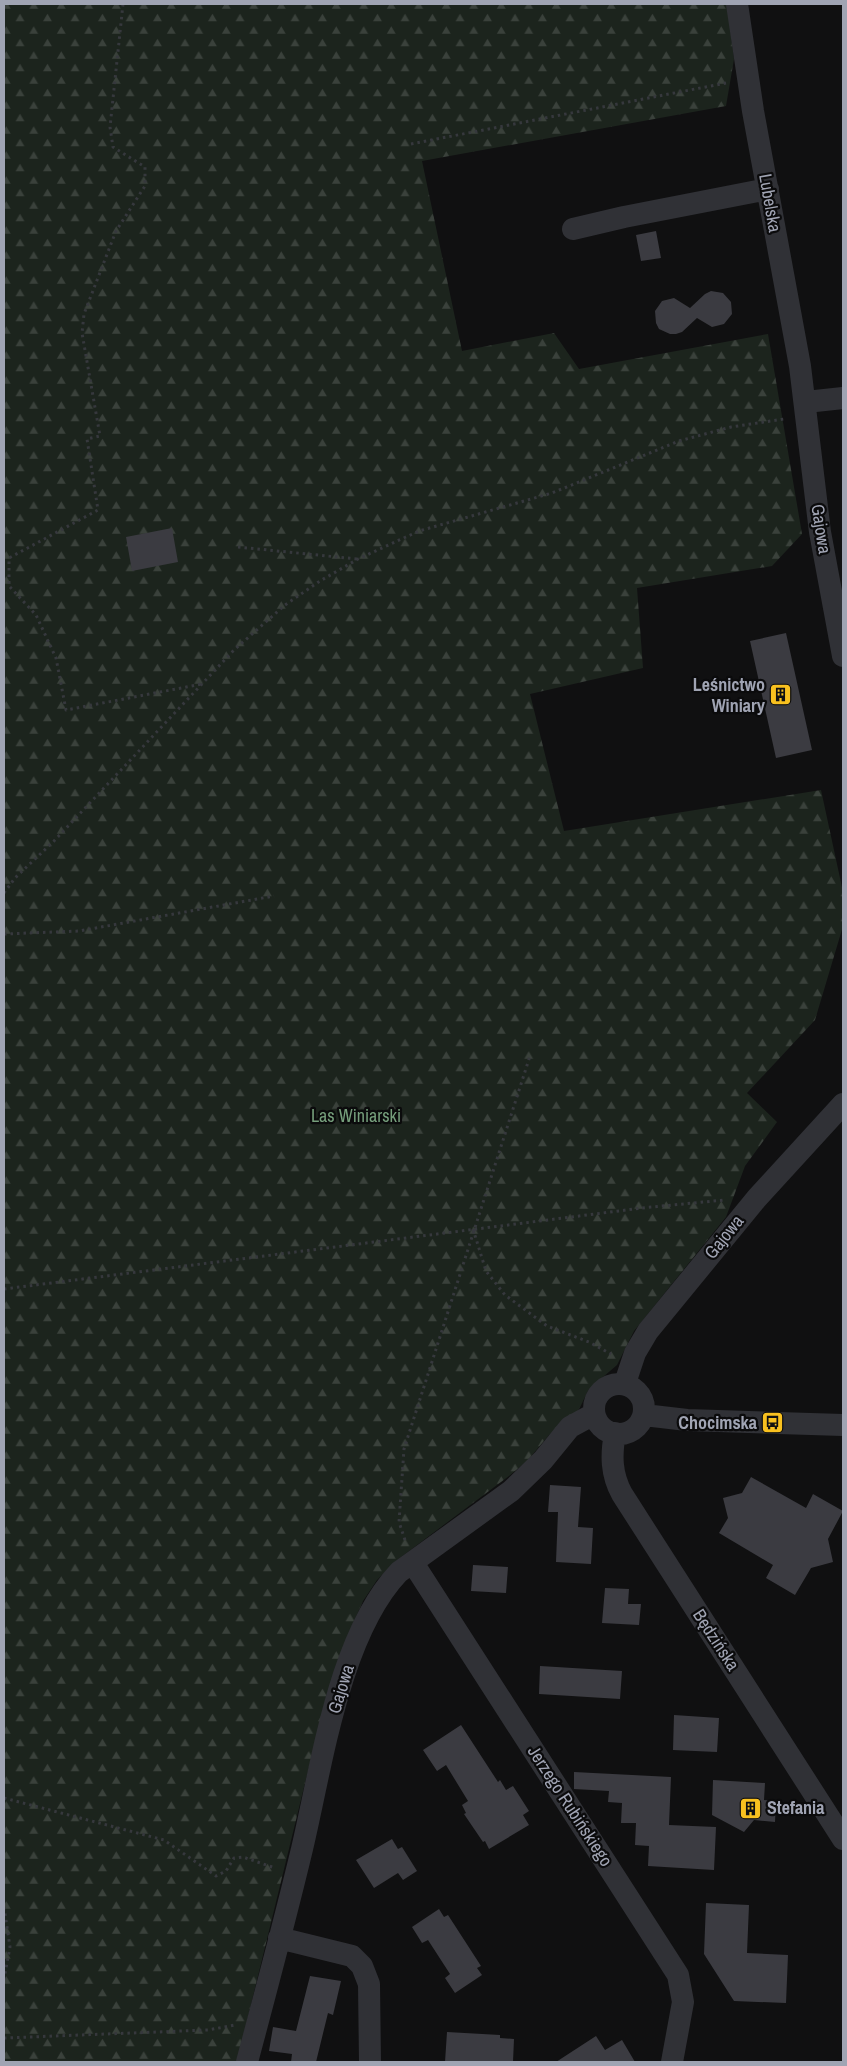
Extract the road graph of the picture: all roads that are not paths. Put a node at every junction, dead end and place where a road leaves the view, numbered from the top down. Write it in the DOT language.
graph roads {
  1 [pos="737,4"];
  2 [pos="768,189"];
  3 [pos="573,229"];
  4 [pos="843,398"];
  5 [pos="806,409"];
  6 [pos="843,656"];
  7 [pos="843,1104"];
  8 [pos="628,1375"];
  9 [pos="594,1414"];
  10 [pos="644,1415"];
  11 [pos="843,1425"];
  12 [pos="616,1433"];
  13 [pos="413,1563"];
  14 [pos="843,1839"];
  15 [pos="279,1938"];
  16 [pos="248,2062"];
  17 [pos="370,2062"];
  18 [pos="672,2062"];
  1 -- 2 [label="street, Lubelska"];
  2 -- 3 [label="street"];
  2 -- 5 [label="street, Lubelska"];
  4 -- 5 [label="street"];
  5 -- 6 [label="street, Gajowa"];
  7 -- 8 [label="street, Gajowa"];
  8 -- 9 [label="street"];
  8 -- 10 [label="street"];
  9 -- 12 [label="street"];
  9 -- 13 [label="street, Gajowa"];
  10 -- 11 [label="street"];
  10 -- 12 [label="street"];
  12 -- 14 [label="street, Będzińska"];
  13 -- 15 [label="street, Gajowa"];
  13 -- 18 [label="street, Jerzego Rubińskiego"];
  15 -- 16 [label="street, Gajowa"];
  15 -- 17 [label="street"];
}
